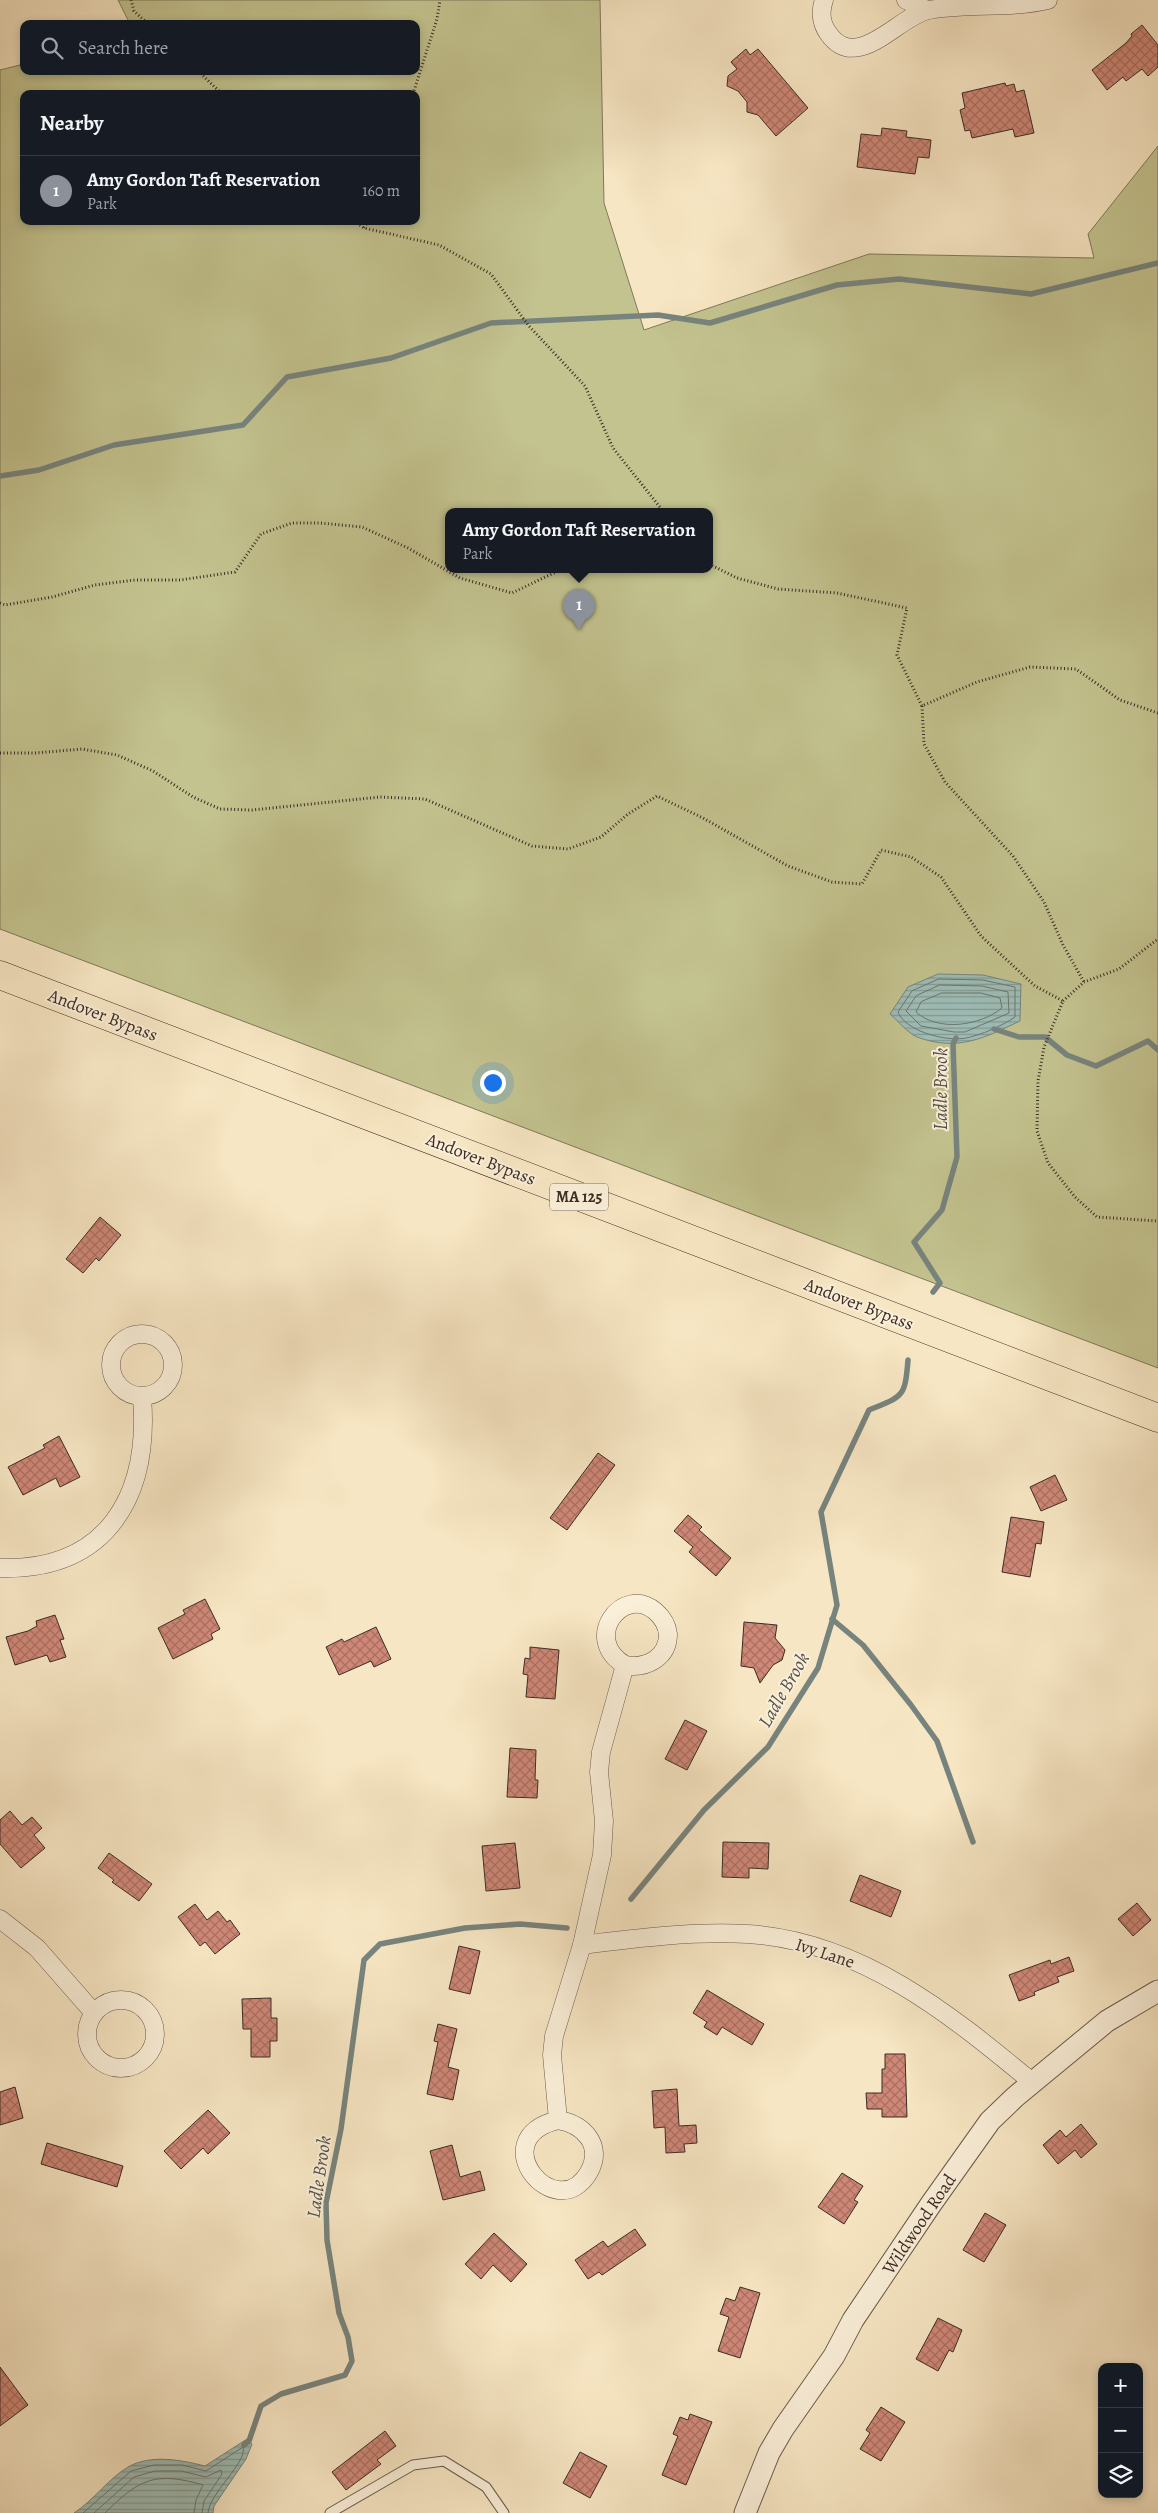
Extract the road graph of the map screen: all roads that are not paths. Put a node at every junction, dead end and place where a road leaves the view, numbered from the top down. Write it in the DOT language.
graph roads {
  1 [pos="824,0"];
  2 [pos="906,0"];
  3 [pos="1048,0"];
  4 [pos="927,10"];
  5 [pos="0,975"];
  6 [pos="142,1396"];
  7 [pos="1158,1418"];
  8 [pos="0,1568"];
  9 [pos="625,1665"];
  10 [pos="0,1919"];
  11 [pos="582,1945"];
  12 [pos="1158,1991"];
  13 [pos="94,2013"];
  14 [pos="1032,2082"];
  15 [pos="558,2120"];
  16 [pos="330,2513"];
  17 [pos="504,2513"];
  18 [pos="745,2513"];
  1 -- 4 [label="street"];
  2 -- 4 [label="street"];
  3 -- 4 [label="street"];
  5 -- 7 [label="main road, Andover Bypass / MA 125"];
  6 -- 8 [label="street"];
  9 -- 11 [label="street"];
  10 -- 13 [label="street"];
  11 -- 14 [label="street, Ivy Lane"];
  11 -- 15 [label="street"];
  12 -- 14 [label="street, Wildwood Road"];
  14 -- 18 [label="street, Wildwood Road"];
  16 -- 17 [label="lane"];
}
